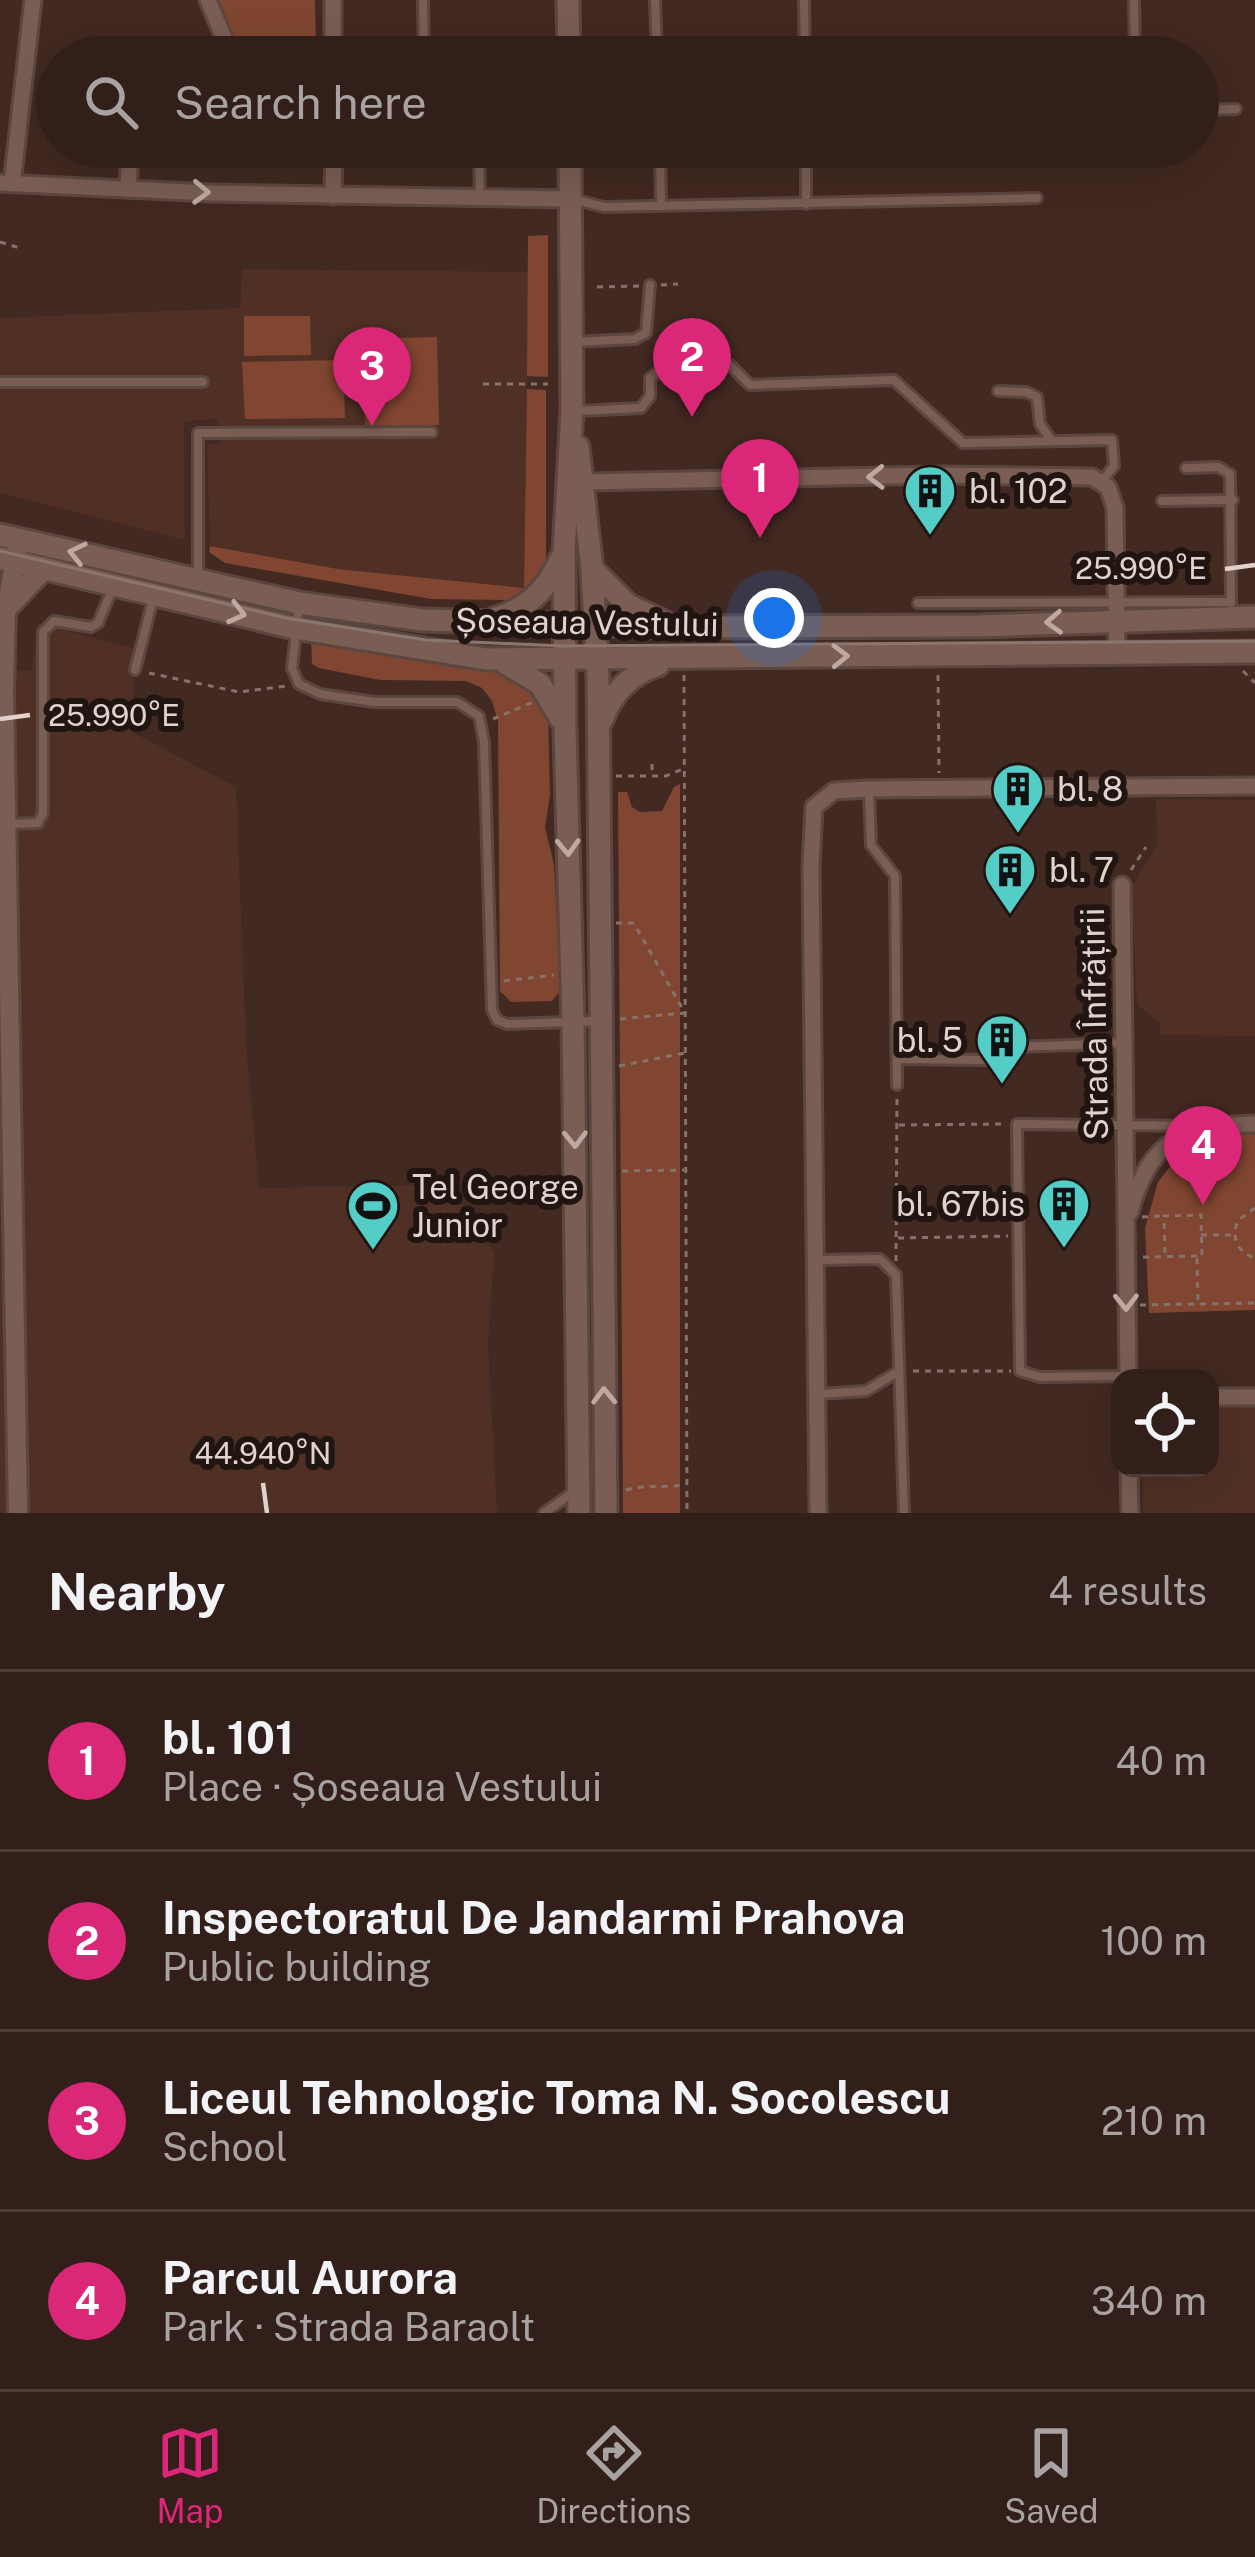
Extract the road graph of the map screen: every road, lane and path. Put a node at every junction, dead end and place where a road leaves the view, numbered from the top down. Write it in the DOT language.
graph roads {
  1 [pos="33,0"];
  2 [pos="208,0"];
  3 [pos="333,0"];
  4 [pos="423,0"];
  5 [pos="568,0"];
  6 [pos="655,0"];
  7 [pos="804,0"];
  8 [pos="1134,0"];
  9 [pos="223,36"];
  10 [pos="334,36"];
  11 [pos="424,36"];
  12 [pos="569,36"];
  13 [pos="656,36"];
  14 [pos="805,36"];
  15 [pos="1135,36"];
  16 [pos="1219,109"];
  17 [pos="1236,109"];
  18 [pos="129,168"];
  19 [pos="334,168"];
  20 [pos="479,168"];
  21 [pos="570,168"];
  22 [pos="660,168"];
  23 [pos="806,168"];
  24 [pos="6,183"];
  25 [pos="128,189"];
  26 [pos="333,196"];
  27 [pos="1037,198"];
  28 [pos="480,199"];
  29 [pos="571,199"];
  30 [pos="806,204"];
  31 [pos="661,206"];
  32 [pos="0,242"];
  33 [pos="23,248"];
  34 [pos="677,284"];
  35 [pos="650,286"];
  36 [pos="597,287"];
  37 [pos="572,342"];
  38 [pos="0,382"];
  39 [pos="203,382"];
  40 [pos="483,384"];
  41 [pos="548,384"];
  42 [pos="998,391"];
  43 [pos="572,411"];
  44 [pos="432,432"];
  45 [pos="1052,441"];
  46 [pos="1186,468"];
  47 [pos="584,482"];
  48 [pos="1107,487"];
  49 [pos="1233,500"];
  50 [pos="1162,501"];
  51 [pos="9,548"];
  52 [pos="564,552"];
  53 [pos="44,568"];
  54 [pos="592,569"];
  55 [pos="114,584"];
  56 [pos="196,591"];
  57 [pos="154,593"];
  58 [pos="2,599"];
  59 [pos="299,603"];
  60 [pos="918,603"];
  61 [pos="1116,610"];
  62 [pos="1239,612"];
  63 [pos="482,623"];
  64 [pos="565,624"];
  65 [pos="596,625"];
  66 [pos="682,627"];
  67 [pos="295,628"];
  68 [pos="1255,652"];
  69 [pos="1118,654"];
  70 [pos="938,655"];
  71 [pos="486,659"];
  72 [pos="564,659"];
  73 [pos="597,659"];
  74 [pos="682,659"];
  75 [pos="136,670"];
  76 [pos="299,684"];
  77 [pos="540,684"];
  78 [pos="2,692"];
  79 [pos="2,722"];
  80 [pos="481,725"];
  81 [pos="599,726"];
  82 [pos="565,730"];
  83 [pos="652,764"];
  84 [pos="684,768"];
  85 [pos="652,776"];
  86 [pos="599,777"];
  87 [pos="1255,786"];
  88 [pos="940,787"];
  89 [pos="869,789"];
  90 [pos="8,824"];
  91 [pos="1147,847"];
  92 [pos="1122,885"];
  93 [pos="598,925"];
  94 [pos="572,972"];
  95 [pos="490,983"];
  96 [pos="685,1013"];
  97 [pos="599,1021"];
  98 [pos="574,1022"];
  99 [pos="1126,1043"];
  100 [pos="685,1053"];
  101 [pos="897,1059"];
  102 [pos="599,1070"];
  103 [pos="897,1085"];
  104 [pos="1017,1124"];
  105 [pos="1125,1124"];
  106 [pos="1255,1124"];
  107 [pos="897,1125"];
  108 [pos="1204,1126"];
  109 [pos="686,1170"];
  110 [pos="601,1172"];
  111 [pos="1255,1208"];
  112 [pos="1164,1216"];
  113 [pos="1127,1222"];
  114 [pos="1234,1234"];
  115 [pos="1202,1235"];
  116 [pos="1018,1236"];
  117 [pos="896,1238"];
  118 [pos="1198,1256"];
  119 [pos="1165,1257"];
  120 [pos="1125,1258"];
  121 [pos="1255,1258"];
  122 [pos="816,1260"];
  123 [pos="896,1275"];
  124 [pos="8,1288"];
  125 [pos="1255,1303"];
  126 [pos="1198,1304"];
  127 [pos="1126,1306"];
  128 [pos="1128,1369"];
  129 [pos="899,1371"];
  130 [pos="1020,1371"];
  131 [pos="1111,1377"];
  132 [pos="817,1394"];
  133 [pos="1219,1397"];
  134 [pos="1255,1397"];
  135 [pos="1129,1477"];
  136 [pos="687,1484"];
  137 [pos="579,1489"];
  138 [pos="606,1502"];
  139 [pos="18,1513"];
  140 [pos="544,1513"];
  141 [pos="579,1513"];
  142 [pos="687,1513"];
  143 [pos="818,1513"];
  144 [pos="904,1513"];
  145 [pos="1130,1513"];
  1 -- 24 [label="street"];
  2 -- 9 [label="street"];
  3 -- 10 [label="street"];
  4 -- 11 [label="lane"];
  5 -- 12 [label="main road"];
  6 -- 13 [label="lane"];
  7 -- 14 [label="lane"];
  8 -- 15 [label="lane"];
  16 -- 17 [label="lane"];
  18 -- 25 [label="street"];
  19 -- 26 [label="street"];
  20 -- 28 [label="lane"];
  21 -- 29 [label="main road"];
  22 -- 31 [label="lane"];
  23 -- 30 [label="lane"];
  24 -- 25 [label="street"];
  25 -- 26 [label="street, one-way"];
  26 -- 28 [label="street"];
  27 -- 30 [label="lane"];
  28 -- 29 [label="street"];
  29 -- 31 [label="lane"];
  29 -- 37 [label="main road"];
  30 -- 31 [label="lane"];
  32 -- 33 [label="path"];
  34 -- 35 [label="path"];
  35 -- 36 [label="path"];
  35 -- 37 [label="lane"];
  37 -- 43 [label="main road"];
  38 -- 39 [label="lane"];
  40 -- 41 [label="path"];
  42 -- 45 [label="lane"];
  43 -- 45 [label="lane"];
  43 -- 47 [label="main road"];
  43 -- 52 [label="main road"];
  44 -- 56 [label="lane"];
  45 -- 48 [label="lane"];
  46 -- 49 [label="lane"];
  48 -- 47 [label="street, one-way"];
  47 -- 54 [label="main road"];
  48 -- 61 [label="street"];
  49 -- 50 [label="lane"];
  49 -- 62 [label="lane"];
  51 -- 53 [label="main road, Șoseaua Vestului"];
  56 -- 51 [label="main road, Șoseaua Vestului, one-way"];
  51 -- 58 [label="street"];
  52 -- 63 [label="main road"];
  52 -- 64 [label="main road"];
  53 -- 55 [label="main road, Șoseaua Vestului"];
  53 -- 58 [label="main road"];
  54 -- 65 [label="main road"];
  54 -- 66 [label="main road"];
  55 -- 57 [label="main road, Șoseaua Vestului"];
  55 -- 90 [label="lane"];
  56 -- 57 [label="main road, Șoseaua Vestului"];
  56 -- 59 [label="main road, Șoseaua Vestului"];
  56 -- 67 [label="main road, Șoseaua Vestului, one-way"];
  57 -- 75 [label="lane"];
  58 -- 78 [label="street"];
  59 -- 63 [label="main road, Șoseaua Vestului"];
  59 -- 67 [label="lane"];
  60 -- 61 [label="lane"];
  61 -- 62 [label="main road, Șoseaua Vestului"];
  61 -- 66 [label="main road, Șoseaua Vestului, one-way"];
  61 -- 69 [label="street"];
  63 -- 64 [label="main road, Șoseaua Vestului"];
  64 -- 65 [label="main road, Șoseaua Vestului"];
  64 -- 72 [label="main road"];
  65 -- 66 [label="main road, Șoseaua Vestului"];
  65 -- 73 [label="main road"];
  67 -- 71 [label="main road, Șoseaua Vestului"];
  67 -- 76 [label="lane"];
  68 -- 69 [label="main road, Șoseaua Vestului"];
  69 -- 70 [label="main road, Șoseaua Vestului"];
  74 -- 70 [label="main road, Șoseaua Vestului, one-way"];
  70 -- 88 [label="path"];
  71 -- 72 [label="main road, Șoseaua Vestului"];
  71 -- 77 [label="main road"];
  72 -- 73 [label="main road, Șoseaua Vestului"];
  72 -- 82 [label="main road"];
  73 -- 74 [label="main road, Șoseaua Vestului"];
  73 -- 81 [label="main road"];
  74 -- 81 [label="main road"];
  74 -- 84 [label="path"];
  75 -- 76 [label="path"];
  76 -- 80 [label="lane"];
  77 -- 80 [label="path"];
  77 -- 82 [label="main road"];
  78 -- 79 [label="street"];
  79 -- 90 [label="street"];
  80 -- 95 [label="lane"];
  81 -- 86 [label="main road"];
  82 -- 94 [label="main road, one-way"];
  83 -- 85 [label="path"];
  84 -- 85 [label="path"];
  84 -- 96 [label="path"];
  85 -- 86 [label="path"];
  86 -- 93 [label="main road"];
  87 -- 88 [label="street"];
  88 -- 89 [label="street"];
  89 -- 101 [label="lane"];
  89 -- 122 [label="street"];
  90 -- 124 [label="street"];
  91 -- 92 [label="path"];
  92 -- 99 [label="street, Strada Înfrățirii"];
  93 -- 96 [label="path"];
  93 -- 97 [label="main road"];
  94 -- 95 [label="path"];
  94 -- 98 [label="main road"];
  95 -- 98 [label="lane"];
  96 -- 97 [label="path"];
  96 -- 100 [label="path"];
  97 -- 98 [label="lane"];
  97 -- 102 [label="main road"];
  98 -- 137 [label="main road, one-way"];
  99 -- 101 [label="lane"];
  99 -- 105 [label="street, Strada Înfrățirii"];
  100 -- 102 [label="path"];
  100 -- 109 [label="path"];
  101 -- 103 [label="lane"];
  102 -- 110 [label="main road"];
  103 -- 107 [label="path"];
  104 -- 105 [label="lane"];
  104 -- 107 [label="path"];
  104 -- 116 [label="lane"];
  105 -- 108 [label="lane"];
  105 -- 113 [label="street, Strada Înfrățirii"];
  106 -- 108 [label="street"];
  107 -- 117 [label="path"];
  108 -- 113 [label="street"];
  109 -- 110 [label="path"];
  109 -- 136 [label="path"];
  138 -- 110 [label="main road, one-way"];
  111 -- 114 [label="path"];
  112 -- 113 [label="path"];
  112 -- 115 [label="path"];
  112 -- 119 [label="path"];
  113 -- 120 [label="street, Strada Înfrățirii"];
  114 -- 115 [label="path"];
  114 -- 121 [label="path"];
  115 -- 118 [label="path"];
  116 -- 117 [label="path"];
  116 -- 130 [label="lane"];
  117 -- 123 [label="path"];
  118 -- 119 [label="path"];
  118 -- 126 [label="path"];
  119 -- 120 [label="path"];
  120 -- 127 [label="street, Strada Înfrățirii, one-way"];
  122 -- 123 [label="lane"];
  122 -- 132 [label="street"];
  123 -- 129 [label="lane"];
  124 -- 139 [label="street"];
  125 -- 126 [label="path"];
  126 -- 127 [label="path"];
  127 -- 128 [label="street, Strada Înfrățirii"];
  129 -- 130 [label="path"];
  129 -- 132 [label="lane"];
  129 -- 144 [label="lane"];
  130 -- 131 [label="lane"];
  132 -- 143 [label="street"];
  133 -- 134 [label="street"];
  135 -- 145 [label="street"];
  136 -- 138 [label="path"];
  136 -- 142 [label="path"];
  137 -- 140 [label="lane"];
  137 -- 141 [label="main road"];
}
